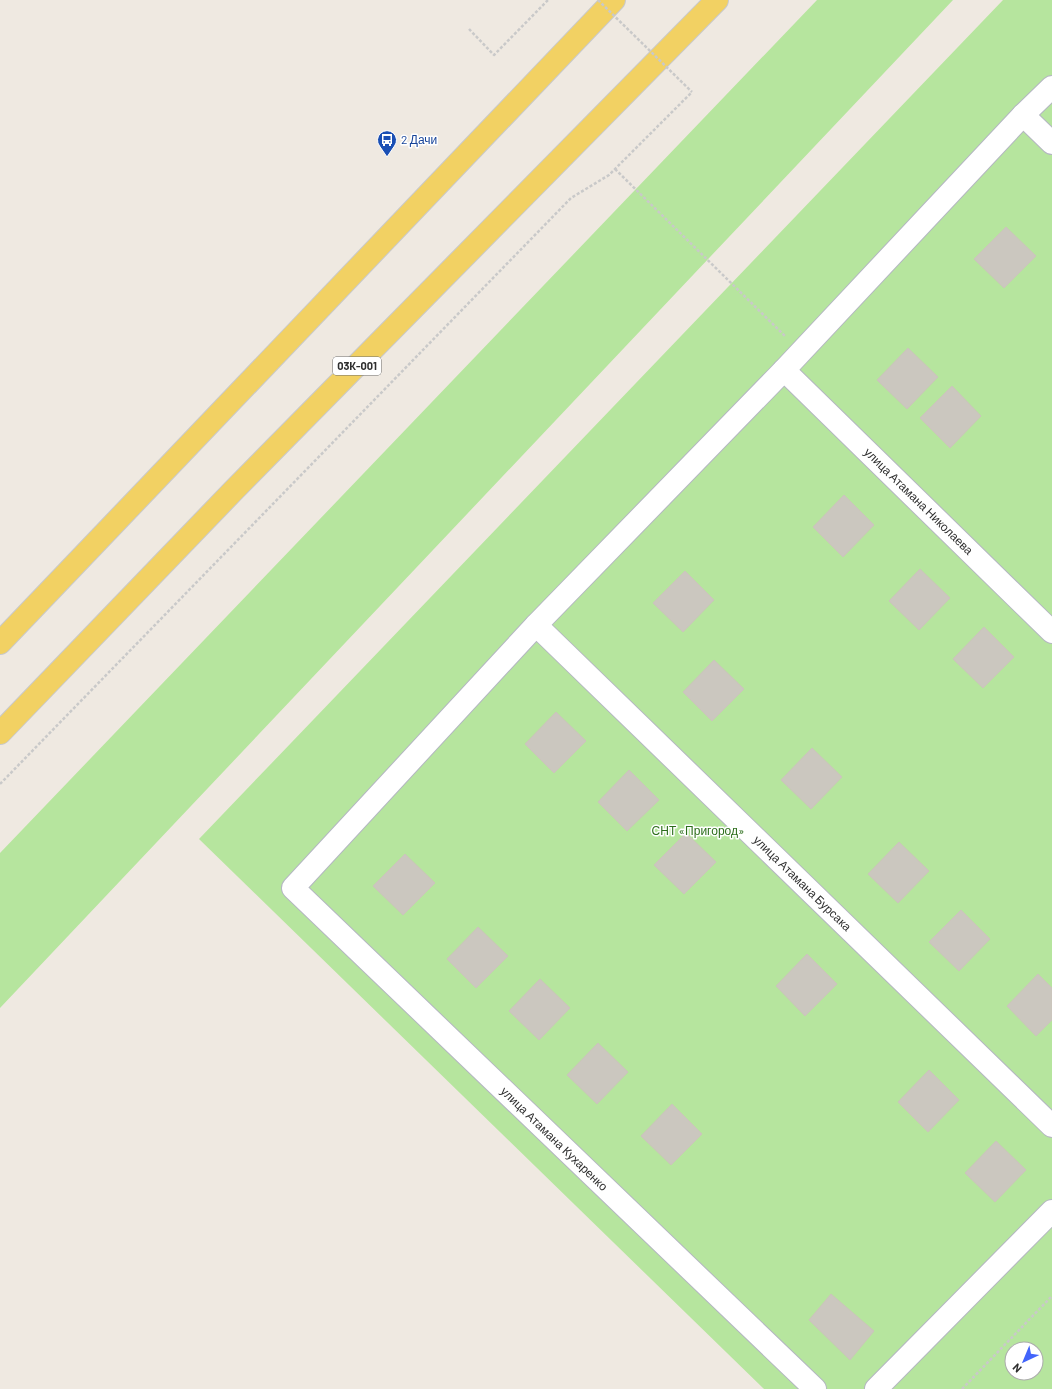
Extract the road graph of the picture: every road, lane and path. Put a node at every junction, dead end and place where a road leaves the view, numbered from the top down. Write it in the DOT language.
graph roads {
  1 [pos="548,0"];
  2 [pos="598,0"];
  3 [pos="614,0"];
  4 [pos="717,0"];
  5 [pos="469,30"];
  6 [pos="1052,87"];
  7 [pos="1023,115"];
  8 [pos="1052,143"];
  9 [pos="616,169"];
  10 [pos="784,370"];
  11 [pos="536,624"];
  12 [pos="1052,632"];
  13 [pos="0,643"];
  14 [pos="0,733"];
  15 [pos="0,784"];
  16 [pos="1052,1126"];
  17 [pos="1052,1211"];
  18 [pos="1052,1296"];
  19 [pos="815,1389"];
  20 [pos="876,1389"];
  21 [pos="962,1389"];
  1 -- 5 [label="path"];
  2 -- 9 [label="path, bridge"];
  3 -- 13 [label="main road"];
  4 -- 14 [label="main road, 03К-001"];
  6 -- 7 [label="street"];
  7 -- 8 [label="street"];
  7 -- 10 [label="street"];
  9 -- 10 [label="path"];
  9 -- 15 [label="path"];
  10 -- 11 [label="street"];
  10 -- 12 [label="street, улица Атамана Николаева"];
  11 -- 16 [label="street, улица Атамана Бурсака"];
  11 -- 19 [label="street, улица Атамана Кухаренко"];
  17 -- 20 [label="street"];
  18 -- 21 [label="path"];
}
